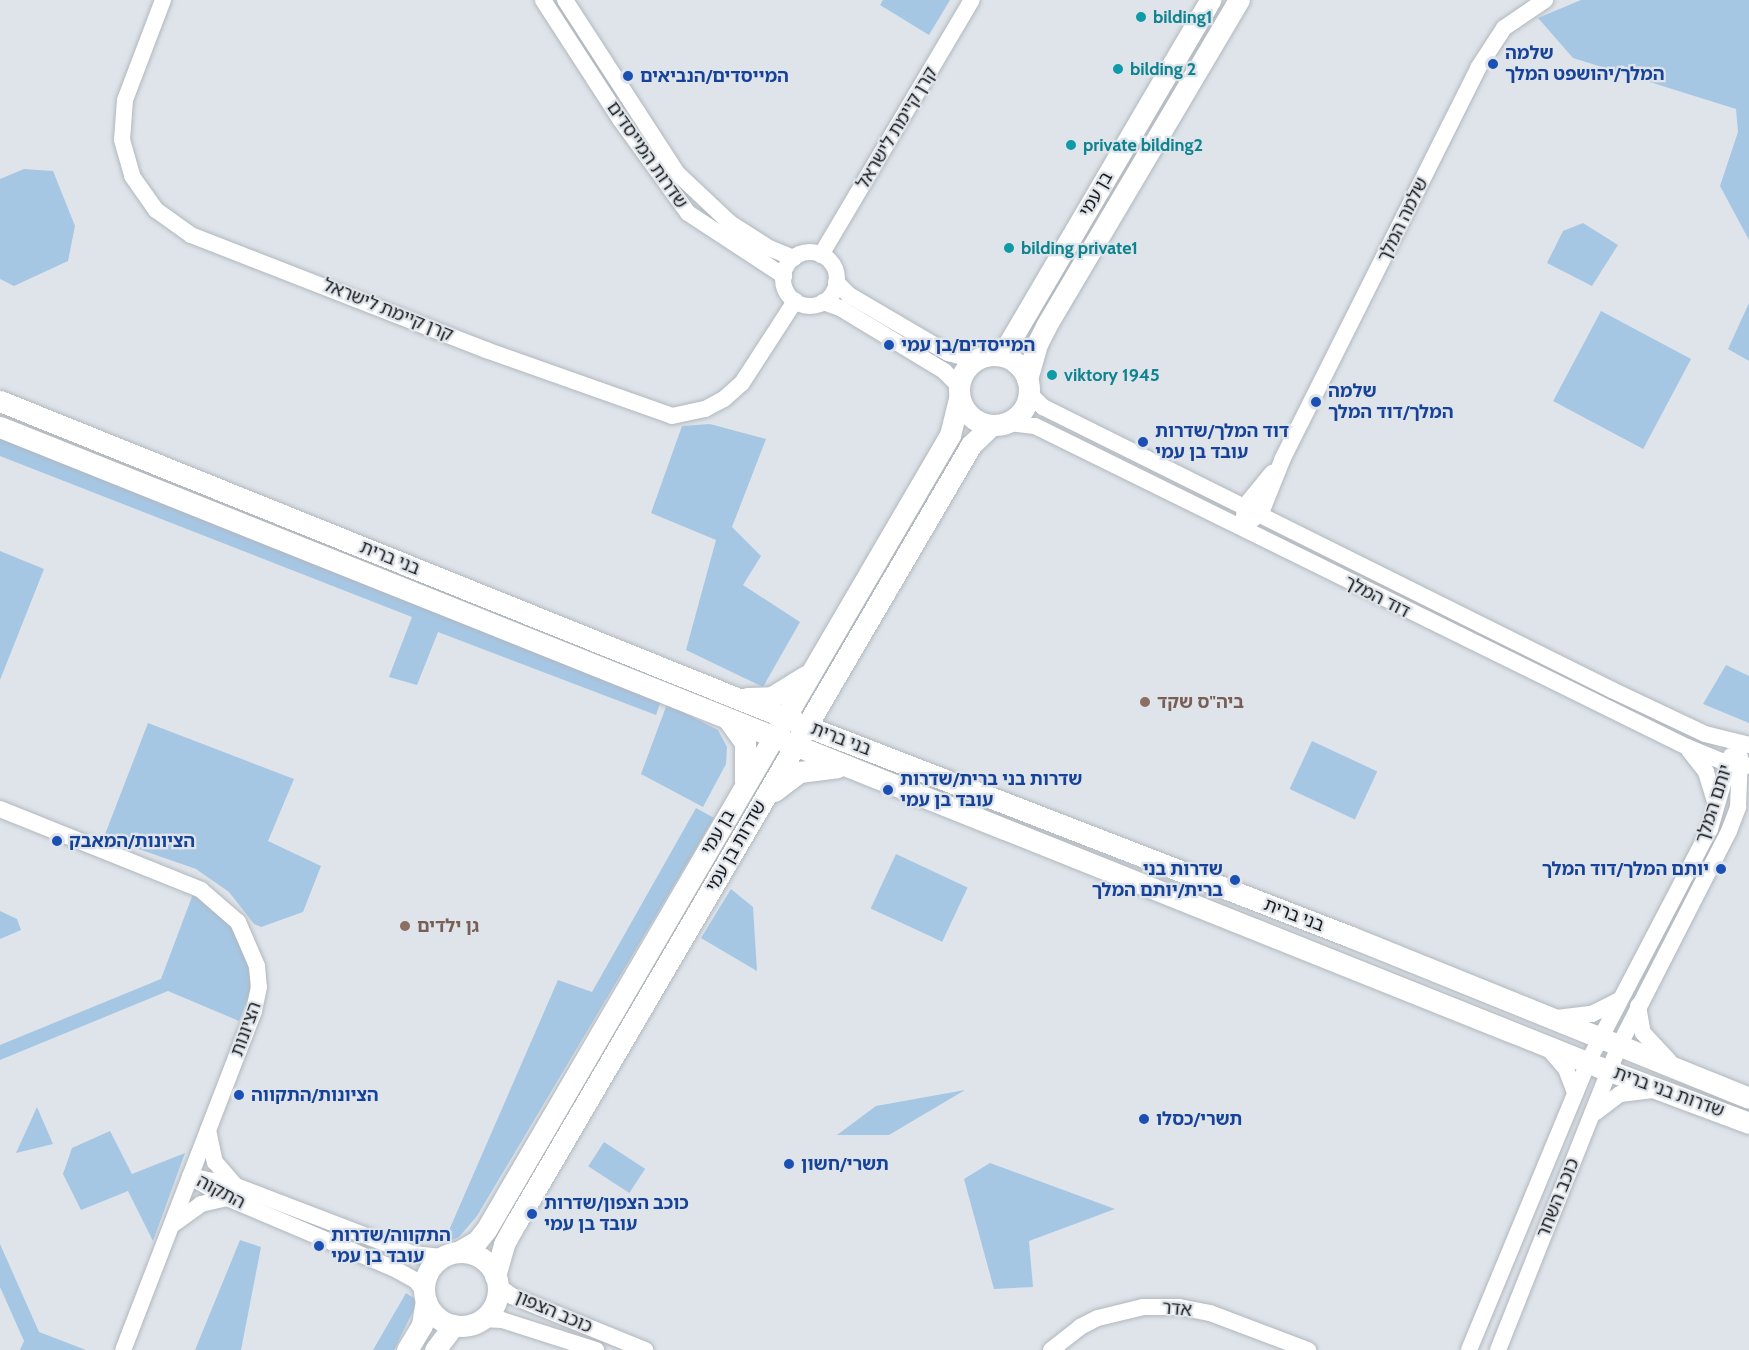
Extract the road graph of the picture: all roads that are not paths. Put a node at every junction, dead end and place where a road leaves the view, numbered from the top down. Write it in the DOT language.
graph roads {
  1 [pos="163,0"];
  2 [pos="543,0"];
  3 [pos="565,0"];
  4 [pos="972,0"];
  5 [pos="1210,0"];
  6 [pos="1239,0"];
  7 [pos="1545,0"];
  8 [pos="821,255"];
  9 [pos="794,258"];
  10 [pos="784,276"];
  11 [pos="836,282"];
  12 [pos="795,301"];
  13 [pos="823,302"];
  14 [pos="998,355"];
  15 [pos="975,360"];
  16 [pos="1028,386"];
  17 [pos="959,392"];
  18 [pos="0,401"];
  19 [pos="1000,424"];
  20 [pos="0,427"];
  21 [pos="1253,510"];
  22 [pos="1244,527"];
  23 [pos="819,660"];
  24 [pos="833,680"];
  25 [pos="736,698"];
  26 [pos="726,717"];
  27 [pos="785,717"];
  28 [pos="806,726"];
  29 [pos="774,736"];
  30 [pos="856,745"];
  31 [pos="1743,745"];
  32 [pos="795,746"];
  33 [pos="1687,747"];
  34 [pos="1739,765"];
  35 [pos="851,768"];
  36 [pos="744,788"];
  37 [pos="1749,789"];
  38 [pos="1738,807"];
  39 [pos="1716,808"];
  40 [pos="0,809"];
  41 [pos="756,812"];
  42 [pos="1621,999"];
  43 [pos="1638,1006"];
  44 [pos="1554,1018"];
  45 [pos="1541,1041"];
  46 [pos="1610,1042"];
  47 [pos="1588,1062"];
  48 [pos="1609,1070"];
  49 [pos="1684,1073"];
  50 [pos="1665,1091"];
  51 [pos="1575,1093"];
  52 [pos="1749,1098"];
  53 [pos="1591,1117"];
  54 [pos="1749,1123"];
  55 [pos="208,1130"];
  56 [pos="190,1176"];
  57 [pos="231,1192"];
  58 [pos="171,1228"];
  59 [pos="450,1255"];
  60 [pos="496,1280"];
  61 [pos="425,1295"];
  62 [pos="482,1319"];
  63 [pos="454,1325"];
  64 [pos="123,1350"];
  65 [pos="407,1350"];
  66 [pos="435,1350"];
  67 [pos="596,1350"];
  68 [pos="645,1350"];
  69 [pos="1051,1350"];
  70 [pos="1308,1350"];
  71 [pos="1469,1350"];
  72 [pos="1498,1350"];
  1 -- 12 [label="street, קרן קיימת לישראל"];
  2 -- 10 [label="street, שדרות המייסדים"];
  3 -- 9 [label="street, שדרות המייסדים"];
  4 -- 8 [label="street, קרן קיימת לישראל"];
  5 -- 14 [label="main road, בן עמי"];
  6 -- 16 [label="main road"];
  7 -- 21 [label="street, שלמה המלך"];
  8 -- 9 [label="street"];
  8 -- 11 [label="street"];
  9 -- 10 [label="street"];
  10 -- 12 [label="street"];
  11 -- 13 [label="street"];
  11 -- 15 [label="street"];
  12 -- 13 [label="street"];
  13 -- 17 [label="street"];
  14 -- 15 [label="main road"];
  14 -- 16 [label="main road"];
  15 -- 17 [label="main road"];
  16 -- 19 [label="main road"];
  16 -- 21 [label="street, דוד המלך"];
  17 -- 19 [label="main road"];
  17 -- 23 [label="main road, בן עמי"];
  18 -- 25 [label="main road, בני ברית"];
  19 -- 22 [label="street, דוד המלך"];
  19 -- 24 [label="main road, שדרות בן עמי"];
  20 -- 26 [label="main road, בני ברית"];
  21 -- 22 [label="street, שלמה המלך"];
  21 -- 31 [label="street, דוד המלך"];
  22 -- 33 [label="street, דוד המלך"];
  23 -- 25 [label="main road"];
  23 -- 27 [label="main road, בן עמי"];
  24 -- 28 [label="main road, שדרות בן עמי"];
  24 -- 30 [label="main road"];
  25 -- 27 [label="main road, בני ברית"];
  26 -- 29 [label="main road, בני ברית"];
  26 -- 36 [label="main road"];
  27 -- 28 [label="main road, בני ברית"];
  27 -- 29 [label="main road, בן עמי"];
  28 -- 30 [label="main road, בני ברית"];
  28 -- 32 [label="main road, שדרות בן עמי"];
  29 -- 32 [label="main road, בני ברית"];
  29 -- 36 [label="main road, בן עמי"];
  30 -- 44 [label="main road, בני ברית"];
  31 -- 34 [label="street, יותם המלך"];
  32 -- 35 [label="main road, בני ברית"];
  32 -- 41 [label="main road, שדרות בן עמי"];
  33 -- 34 [label="street, דוד המלך"];
  33 -- 39 [label="street"];
  34 -- 38 [label="street, יותם המלך"];
  34 -- 39 [label="street, יותם המלך"];
  35 -- 41 [label="main road"];
  35 -- 45 [label="main road, בני ברית"];
  36 -- 59 [label="main road, בן עמי"];
  37 -- 38 [label="street"];
  38 -- 43 [label="street, יותם המלך"];
  39 -- 42 [label="street, יותם המלך"];
  40 -- 55 [label="street, הציונות"];
  41 -- 60 [label="main road, שדרות בן עמי"];
  42 -- 44 [label="street"];
  42 -- 46 [label="street, יותם המלך"];
  43 -- 46 [label="street, יותם המלך"];
  43 -- 49 [label="street"];
  44 -- 46 [label="main road, בני ברית"];
  45 -- 47 [label="main road, בני ברית"];
  45 -- 51 [label="street"];
  46 -- 47 [label="street, יותם המלך"];
  46 -- 48 [label="street, כוכב השחר"];
  46 -- 49 [label="main road, בני ברית"];
  47 -- 48 [label="main road, שדרות בני ברית"];
  47 -- 51 [label="street, כוכב השחר"];
  48 -- 50 [label="main road, שדרות בני ברית"];
  48 -- 53 [label="street, כוכב השחר"];
  49 -- 52 [label="main road, שדרות בני ברית"];
  50 -- 53 [label="street"];
  50 -- 54 [label="main road, שדרות בני ברית"];
  51 -- 71 [label="street, כוכב השחר"];
  53 -- 72 [label="street, כוכב השחר"];
  55 -- 56 [label="street, הציונות"];
  55 -- 57 [label="street"];
  56 -- 57 [label="street, התקוה"];
  56 -- 58 [label="street, הציונות"];
  57 -- 58 [label="street"];
  57 -- 59 [label="street, התקוה"];
  57 -- 61 [label="street, התקוה"];
  58 -- 64 [label="street, הציונות"];
  59 -- 60 [label="main road"];
  59 -- 61 [label="main road"];
  60 -- 62 [label="main road"];
  60 -- 68 [label="street, כוכב הצפון"];
  61 -- 63 [label="main road"];
  61 -- 65 [label="main road"];
  62 -- 63 [label="main road"];
  62 -- 67 [label="street, כוכב הצפון"];
  63 -- 66 [label="main road"];
  69 -- 70 [label="street, אדר"];
}
